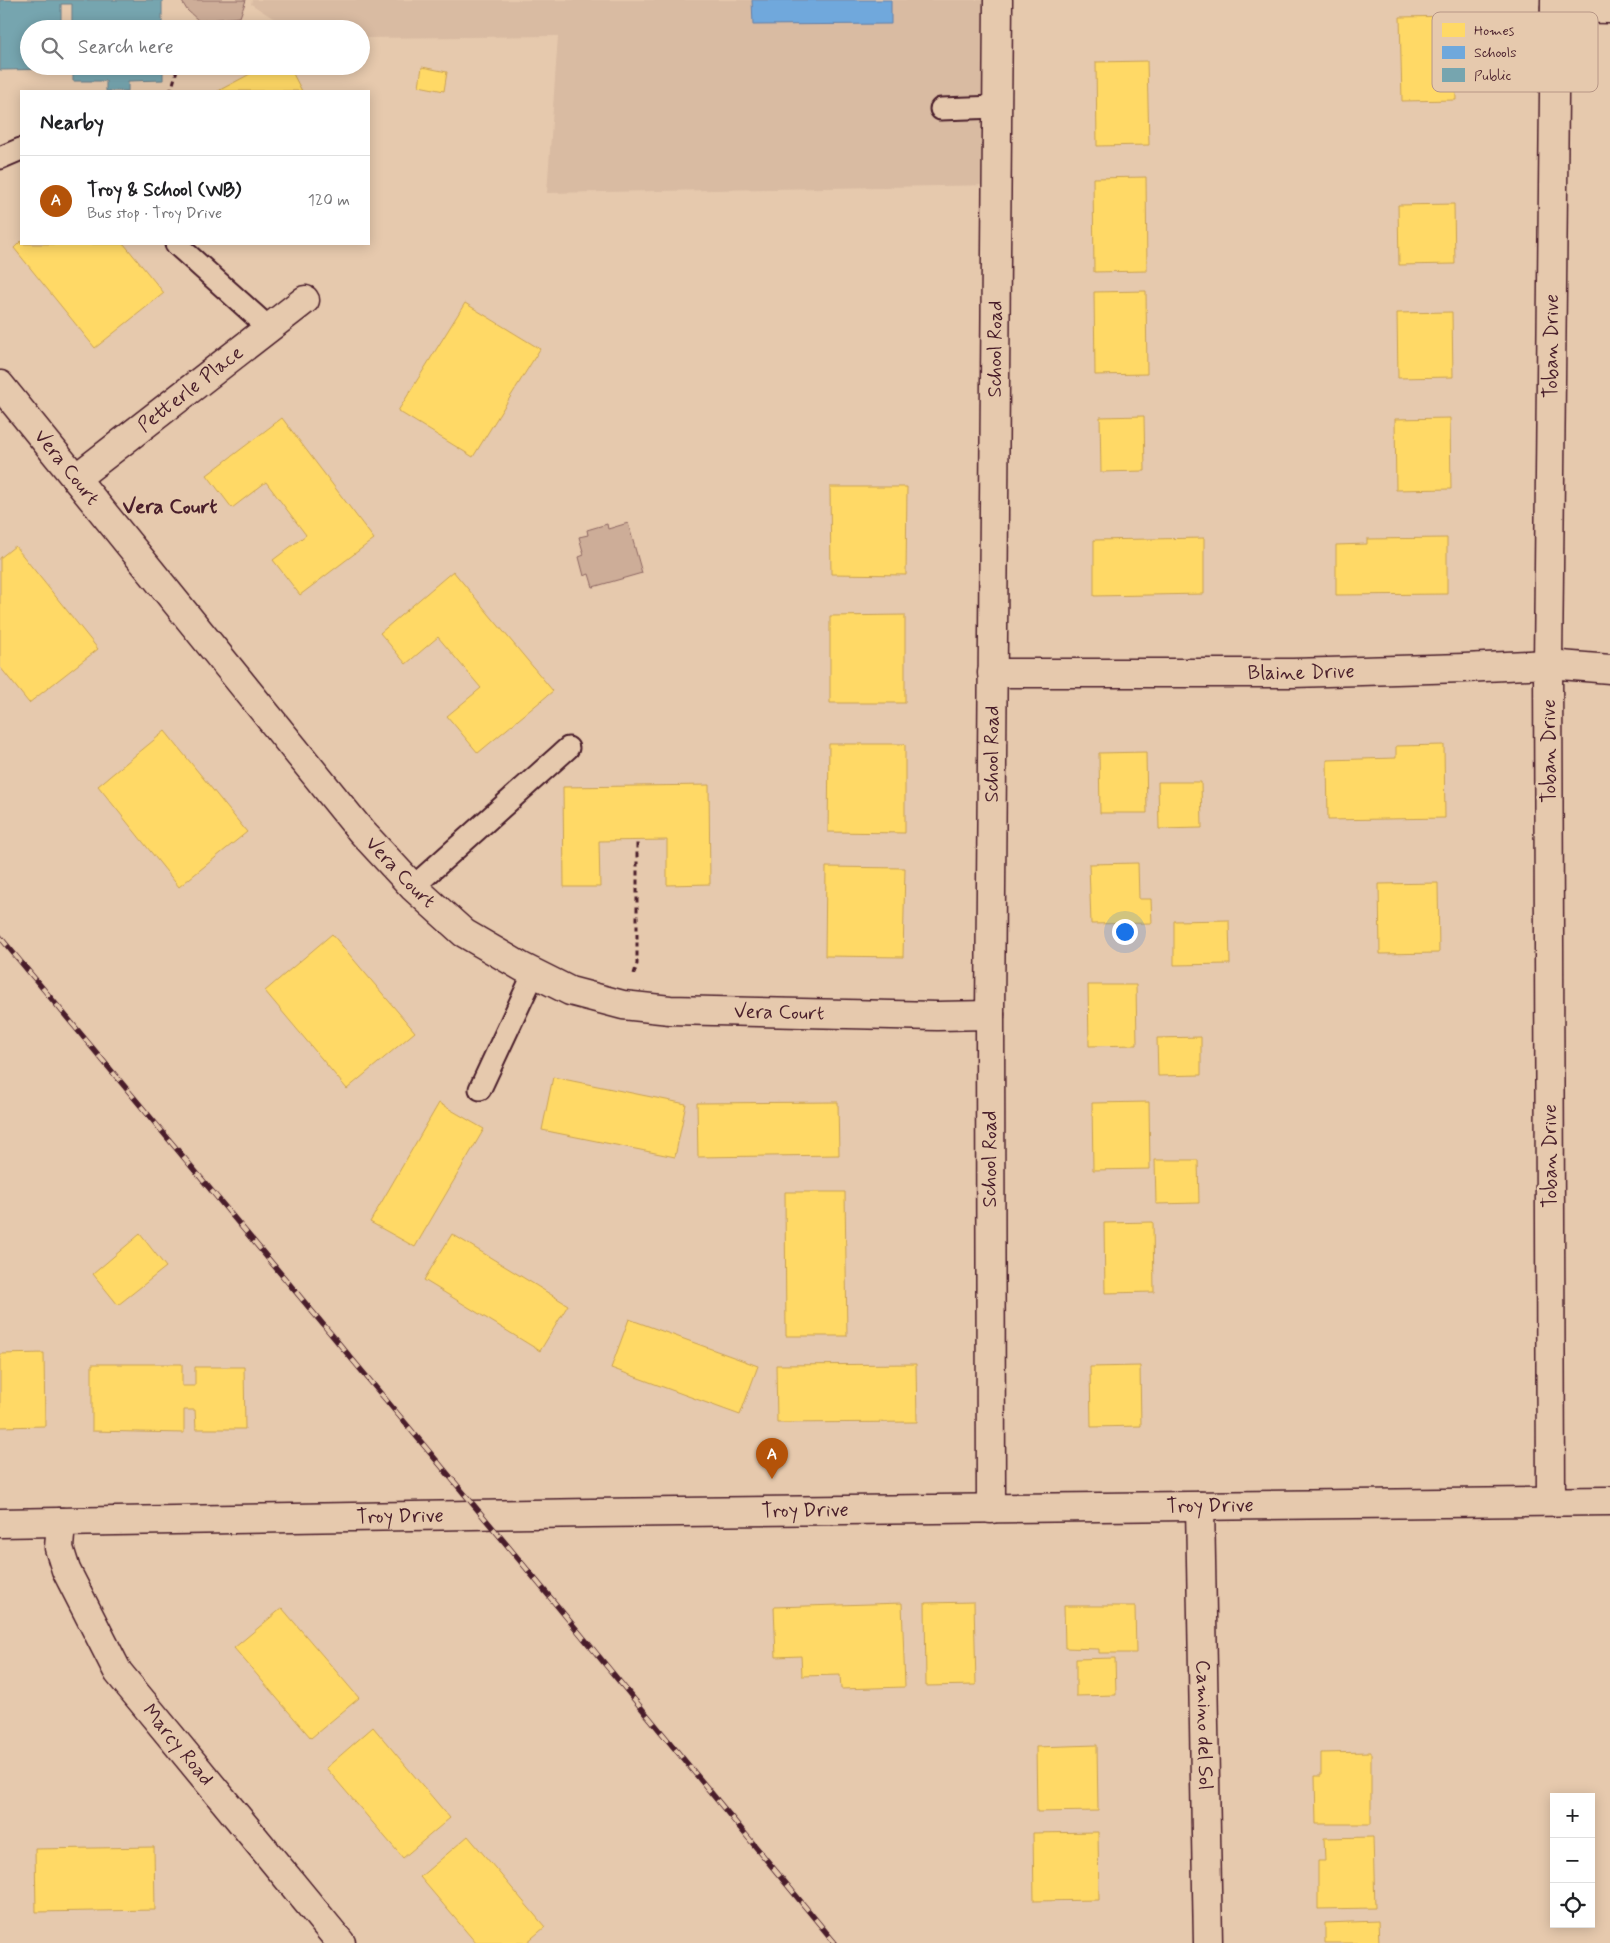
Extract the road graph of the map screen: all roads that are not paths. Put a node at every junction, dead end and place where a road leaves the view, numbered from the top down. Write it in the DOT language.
graph roads {
  1 [pos="998,0"];
  2 [pos="1555,4"];
  3 [pos="1610,9"];
  4 [pos="1554,92"];
  5 [pos="997,107"];
  6 [pos="941,109"];
  7 [pos="20,149"];
  8 [pos="0,158"];
  9 [pos="177,245"];
  10 [pos="305,300"];
  11 [pos="268,328"];
  12 [pos="0,385"];
  13 [pos="76,478"];
  14 [pos="1548,664"];
  15 [pos="1610,669"];
  16 [pos="992,674"];
  17 [pos="568,748"];
  18 [pos="413,887"];
  19 [pos="534,973"];
  20 [pos="990,1015"];
  21 [pos="480,1089"];
  22 [pos="1551,1501"];
  23 [pos="1610,1501"];
  24 [pos="1200,1506"];
  25 [pos="991,1509"];
  26 [pos="61,1522"];
  27 [pos="0,1523"];
  28 [pos="341,1943"];
  29 [pos="1208,1943"];
  1 -- 5 [label="street, School Road"];
  2 -- 3 [label="street"];
  4 -- 14 [label="street, Toban Drive"];
  5 -- 6 [label="lane"];
  5 -- 16 [label="street, School Road"];
  7 -- 8 [label="lane"];
  9 -- 11 [label="lane"];
  10 -- 11 [label="street, Petterle Place"];
  11 -- 13 [label="street, Petterle Place"];
  12 -- 13 [label="street, Vera Court"];
  13 -- 18 [label="street, Vera Court"];
  14 -- 15 [label="street, Blaine Drive"];
  14 -- 16 [label="street, Blaine Drive"];
  14 -- 22 [label="street, Toban Drive"];
  16 -- 20 [label="street, School Road"];
  17 -- 18 [label="lane"];
  18 -- 19 [label="street, Vera Court"];
  19 -- 20 [label="street, Vera Court"];
  19 -- 21 [label="lane"];
  20 -- 25 [label="street, School Road"];
  22 -- 23 [label="street, Troy Drive"];
  22 -- 24 [label="street, Troy Drive"];
  24 -- 25 [label="street, Troy Drive"];
  24 -- 29 [label="street, Camino del Sol"];
  25 -- 26 [label="street, Troy Drive"];
  26 -- 27 [label="street, Troy Drive"];
  26 -- 28 [label="street, Marcy Road"];
}
